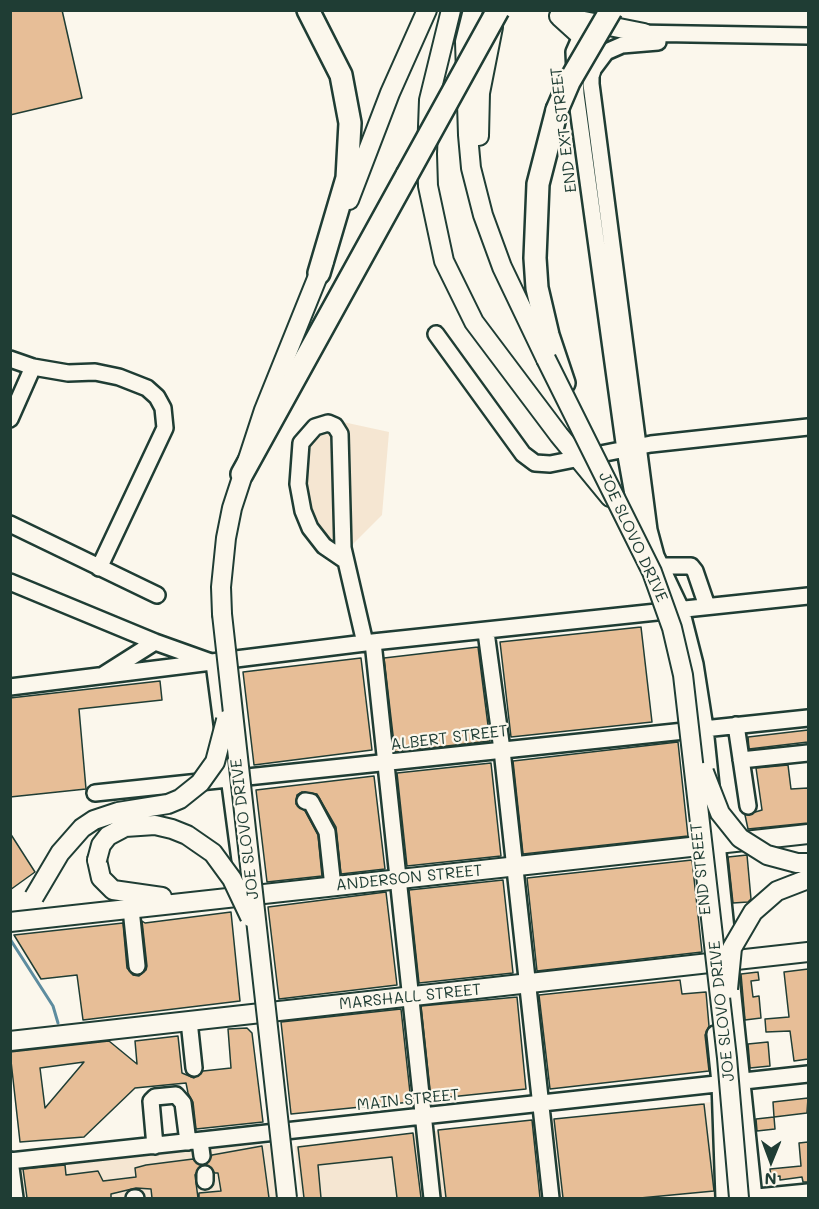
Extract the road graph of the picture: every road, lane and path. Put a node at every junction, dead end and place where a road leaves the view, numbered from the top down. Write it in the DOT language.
graph roads {
  1 [pos="308,10"];
  2 [pos="413,10"];
  3 [pos="427,10"];
  4 [pos="451,10"];
  5 [pos="473,10"];
  6 [pos="498,10"];
  7 [pos="611,10"];
  8 [pos="556,13"];
  9 [pos="644,33"];
  10 [pos="757,35"];
  11 [pos="581,36"];
  12 [pos="808,36"];
  13 [pos="591,72"];
  14 [pos="390,93"];
  15 [pos="478,194"];
  16 [pos="319,273"];
  17 [pos="436,334"];
  18 [pos="10,359"];
  19 [pos="33,367"];
  20 [pos="10,419"];
  21 [pos="808,428"];
  22 [pos="582,429"];
  23 [pos="635,446"];
  24 [pos="574,453"];
  25 [pos="242,474"];
  26 [pos="10,524"];
  27 [pos="638,530"];
  28 [pos="346,561"];
  29 [pos="660,566"];
  30 [pos="99,568"];
  31 [pos="10,582"];
  32 [pos="157,595"];
  33 [pos="808,597"];
  34 [pos="707,606"];
  35 [pos="681,609"];
  36 [pos="659,611"];
  37 [pos="486,632"];
  38 [pos="155,642"];
  39 [pos="369,643"];
  40 [pos="214,663"];
  41 [pos="98,678"];
  42 [pos="10,687"];
  43 [pos="230,697"];
  44 [pos="808,718"];
  45 [pos="736,725"];
  46 [pos="693,729"];
  47 [pos="502,750"];
  48 [pos="808,753"];
  49 [pos="741,760"];
  50 [pos="386,764"];
  51 [pos="231,780"];
  52 [pos="94,793"];
  53 [pos="305,801"];
  54 [pos="748,806"];
  55 [pos="806,837"];
  56 [pos="717,844"];
  57 [pos="695,846"];
  58 [pos="808,863"];
  59 [pos="514,866"];
  60 [pos="398,879"];
  61 [pos="808,879"];
  62 [pos="333,887"];
  63 [pos="244,897"];
  64 [pos="196,901"];
  65 [pos="131,909"];
  66 [pos="10,916"];
  67 [pos="10,922"];
  68 [pos="258,935"];
  69 [pos="808,952"];
  70 [pos="729,961"];
  71 [pos="708,963"];
  72 [pos="137,966"];
  73 [pos="528,984"];
  74 [pos="410,997"];
  75 [pos="260,1013"];
  76 [pos="189,1021"];
  77 [pos="10,1041"];
  78 [pos="727,1058"];
  79 [pos="194,1068"];
  80 [pos="808,1074"];
  81 [pos="742,1081"];
  82 [pos="720,1083"];
  83 [pos="539,1104"];
  84 [pos="425,1115"];
  85 [pos="274,1133"];
  86 [pos="194,1141"];
  87 [pos="155,1146"];
  88 [pos="202,1156"];
  89 [pos="11,1161"];
  90 [pos="808,1192"];
  91 [pos="15,1198"];
  92 [pos="280,1198"];
  93 [pos="286,1198"];
  94 [pos="432,1198"];
  95 [pos="550,1198"];
  96 [pos="724,1198"];
  97 [pos="748,1198"];
  1 -- 16 [label="highway"];
  2 -- 14 [label="main road"];
  3 -- 14 [label="main road"];
  4 -- 24 [label="main road"];
  5 -- 15 [label="main road, JOE SLOVO DRIVE"];
  6 -- 15 [label="main road"];
  6 -- 25 [label="highway, bridge"];
  7 -- 22 [label="highway, bridge"];
  8 -- 9 [label="main road"];
  8 -- 11 [label="main road"];
  9 -- 10 [label="street"];
  9 -- 11 [label="street"];
  10 -- 12 [label="street"];
  10 -- 13 [label="street, END EXT STREET"];
  11 -- 13 [label="main road"];
  11 -- 23 [label="street, END EXT STREET"];
  13 -- 23 [label="street, END EXT STREET"];
  14 -- 16 [label="main road, JOE SLOVO DRIVE"];
  15 -- 22 [label="main road, JOE SLOVO DRIVE, bridge"];
  16 -- 25 [label="main road, JOE SLOVO DRIVE"];
  17 -- 24 [label="street"];
  18 -- 19 [label="street"];
  19 -- 20 [label="street"];
  19 -- 30 [label="street"];
  21 -- 23 [label="street"];
  22 -- 46 [label="main road, JOE SLOVO DRIVE, bridge"];
  23 -- 24 [label="street"];
  23 -- 27 [label="street, END EXT STREET"];
  23 -- 29 [label="street, END EXT STREET"];
  24 -- 27 [label="main road"];
  25 -- 43 [label="main road, JOE SLOVO DRIVE, bridge"];
  26 -- 30 [label="street"];
  27 -- 36 [label="street, END EXT STREET"];
  28 -- 28 [label="street"];
  28 -- 39 [label="street"];
  29 -- 34 [label="street"];
  29 -- 35 [label="street, END EXT STREET"];
  30 -- 32 [label="street"];
  31 -- 38 [label="street"];
  33 -- 34 [label="street"];
  34 -- 35 [label="street"];
  35 -- 36 [label="street"];
  35 -- 46 [label="street, END STREET"];
  36 -- 37 [label="street"];
  36 -- 46 [label="street, END STREET"];
  37 -- 39 [label="street"];
  37 -- 47 [label="street"];
  38 -- 40 [label="street"];
  38 -- 41 [label="street"];
  39 -- 40 [label="street"];
  39 -- 50 [label="street"];
  40 -- 41 [label="street"];
  40 -- 51 [label="street"];
  41 -- 42 [label="street"];
  43 -- 66 [label="main road, bridge"];
  43 -- 68 [label="main road, JOE SLOVO DRIVE, bridge"];
  44 -- 45 [label="street, ALBERT STREET"];
  45 -- 46 [label="street, ALBERT STREET"];
  45 -- 49 [label="street"];
  46 -- 47 [label="street, ALBERT STREET"];
  46 -- 56 [label="street, END STREET"];
  46 -- 57 [label="street, END STREET"];
  46 -- 58 [label="main road, bridge"];
  46 -- 78 [label="main road, JOE SLOVO DRIVE, bridge"];
  47 -- 50 [label="street, ALBERT STREET"];
  47 -- 59 [label="street"];
  48 -- 49 [label="street"];
  49 -- 54 [label="street"];
  50 -- 51 [label="street, ALBERT STREET"];
  50 -- 60 [label="street"];
  51 -- 52 [label="street, ALBERT STREET"];
  51 -- 63 [label="street"];
  53 -- 62 [label="street"];
  55 -- 56 [label="main road, ANDERSON STREET"];
  56 -- 57 [label="main road, ANDERSON STREET"];
  56 -- 70 [label="street, END STREET"];
  57 -- 59 [label="main road, ANDERSON STREET"];
  57 -- 71 [label="street, END STREET"];
  59 -- 60 [label="main road, ANDERSON STREET"];
  59 -- 73 [label="street"];
  60 -- 62 [label="main road, ANDERSON STREET"];
  60 -- 74 [label="street"];
  61 -- 78 [label="main road, bridge"];
  62 -- 63 [label="main road, ANDERSON STREET"];
  63 -- 64 [label="main road, ANDERSON STREET"];
  63 -- 75 [label="street"];
  64 -- 65 [label="main road, ANDERSON STREET"];
  64 -- 68 [label="main road, bridge"];
  65 -- 67 [label="main road, ANDERSON STREET"];
  65 -- 72 [label="street"];
  68 -- 93 [label="main road, JOE SLOVO DRIVE, bridge"];
  69 -- 70 [label="main road, MARSHALL STREET"];
  70 -- 71 [label="main road, MARSHALL STREET"];
  70 -- 81 [label="street, END STREET"];
  71 -- 73 [label="main road, MARSHALL STREET"];
  71 -- 82 [label="street, END STREET"];
  73 -- 74 [label="main road, MARSHALL STREET"];
  73 -- 83 [label="street"];
  74 -- 75 [label="main road, MARSHALL STREET"];
  74 -- 84 [label="street"];
  75 -- 76 [label="main road, MARSHALL STREET"];
  75 -- 85 [label="street"];
  76 -- 77 [label="main road, MARSHALL STREET"];
  76 -- 79 [label="street"];
  78 -- 97 [label="main road, JOE SLOVO DRIVE, bridge"];
  80 -- 81 [label="street, MAIN STREET"];
  81 -- 82 [label="street, MAIN STREET"];
  81 -- 97 [label="street, END STREET"];
  82 -- 83 [label="street, MAIN STREET"];
  82 -- 96 [label="street, END STREET"];
  83 -- 84 [label="street, MAIN STREET"];
  83 -- 95 [label="street"];
  84 -- 85 [label="street, MAIN STREET"];
  84 -- 94 [label="street"];
  85 -- 86 [label="street, MAIN STREET"];
  85 -- 92 [label="street"];
  86 -- 87 [label="street, MAIN STREET"];
  86 -- 87 [label="street"];
  86 -- 88 [label="street"];
  87 -- 89 [label="street, MAIN STREET"];
  89 -- 91 [label="street"];
  90 -- 97 [label="street"];
}
